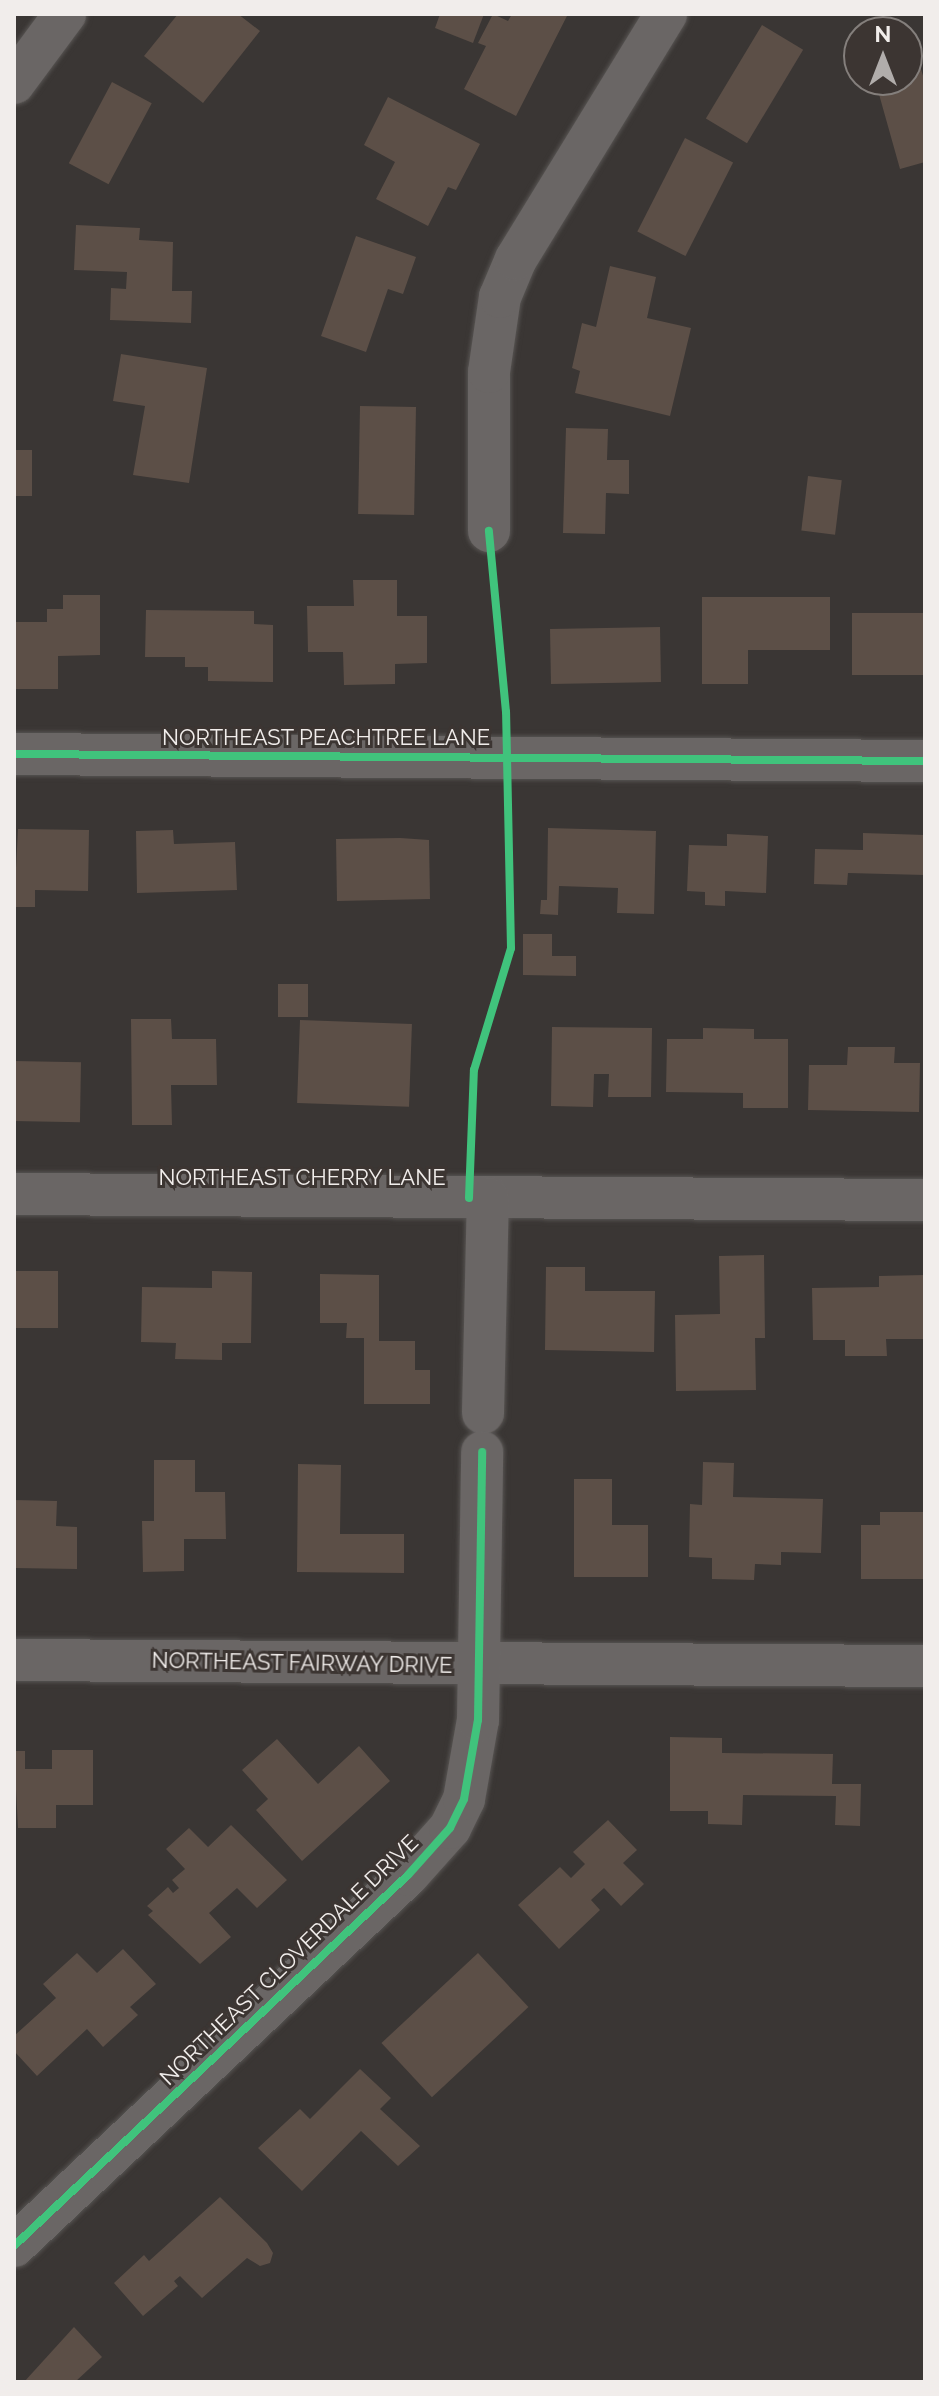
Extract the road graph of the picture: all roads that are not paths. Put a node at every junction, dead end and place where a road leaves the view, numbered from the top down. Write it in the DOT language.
graph roads {
  1 [pos="65,14"];
  2 [pos="666,14"];
  3 [pos="14,83"];
  4 [pos="489,531"];
  5 [pos="14,754"];
  6 [pos="925,761"];
  7 [pos="14,1194"];
  8 [pos="488,1198"];
  9 [pos="925,1200"];
  10 [pos="14,1660"];
  11 [pos="479,1665"];
  12 [pos="925,1666"];
  13 [pos="14,2246"];
  1 -- 3 [label="street"];
  2 -- 4 [label="street"];
  5 -- 6 [label="street, NORTHEAST PEACHTREE LANE"];
  7 -- 8 [label="street, NORTHEAST CHERRY LANE"];
  8 -- 9 [label="street, NORTHEAST CHERRY LANE"];
  8 -- 11 [label="street, NORTHEAST CLOVERDALE DRIVE"];
  10 -- 11 [label="street, NORTHEAST FAIRWAY DRIVE"];
  11 -- 12 [label="street, NORTHEAST FAIRWAY DRIVE"];
  11 -- 13 [label="street, NORTHEAST CLOVERDALE DRIVE"];
}
